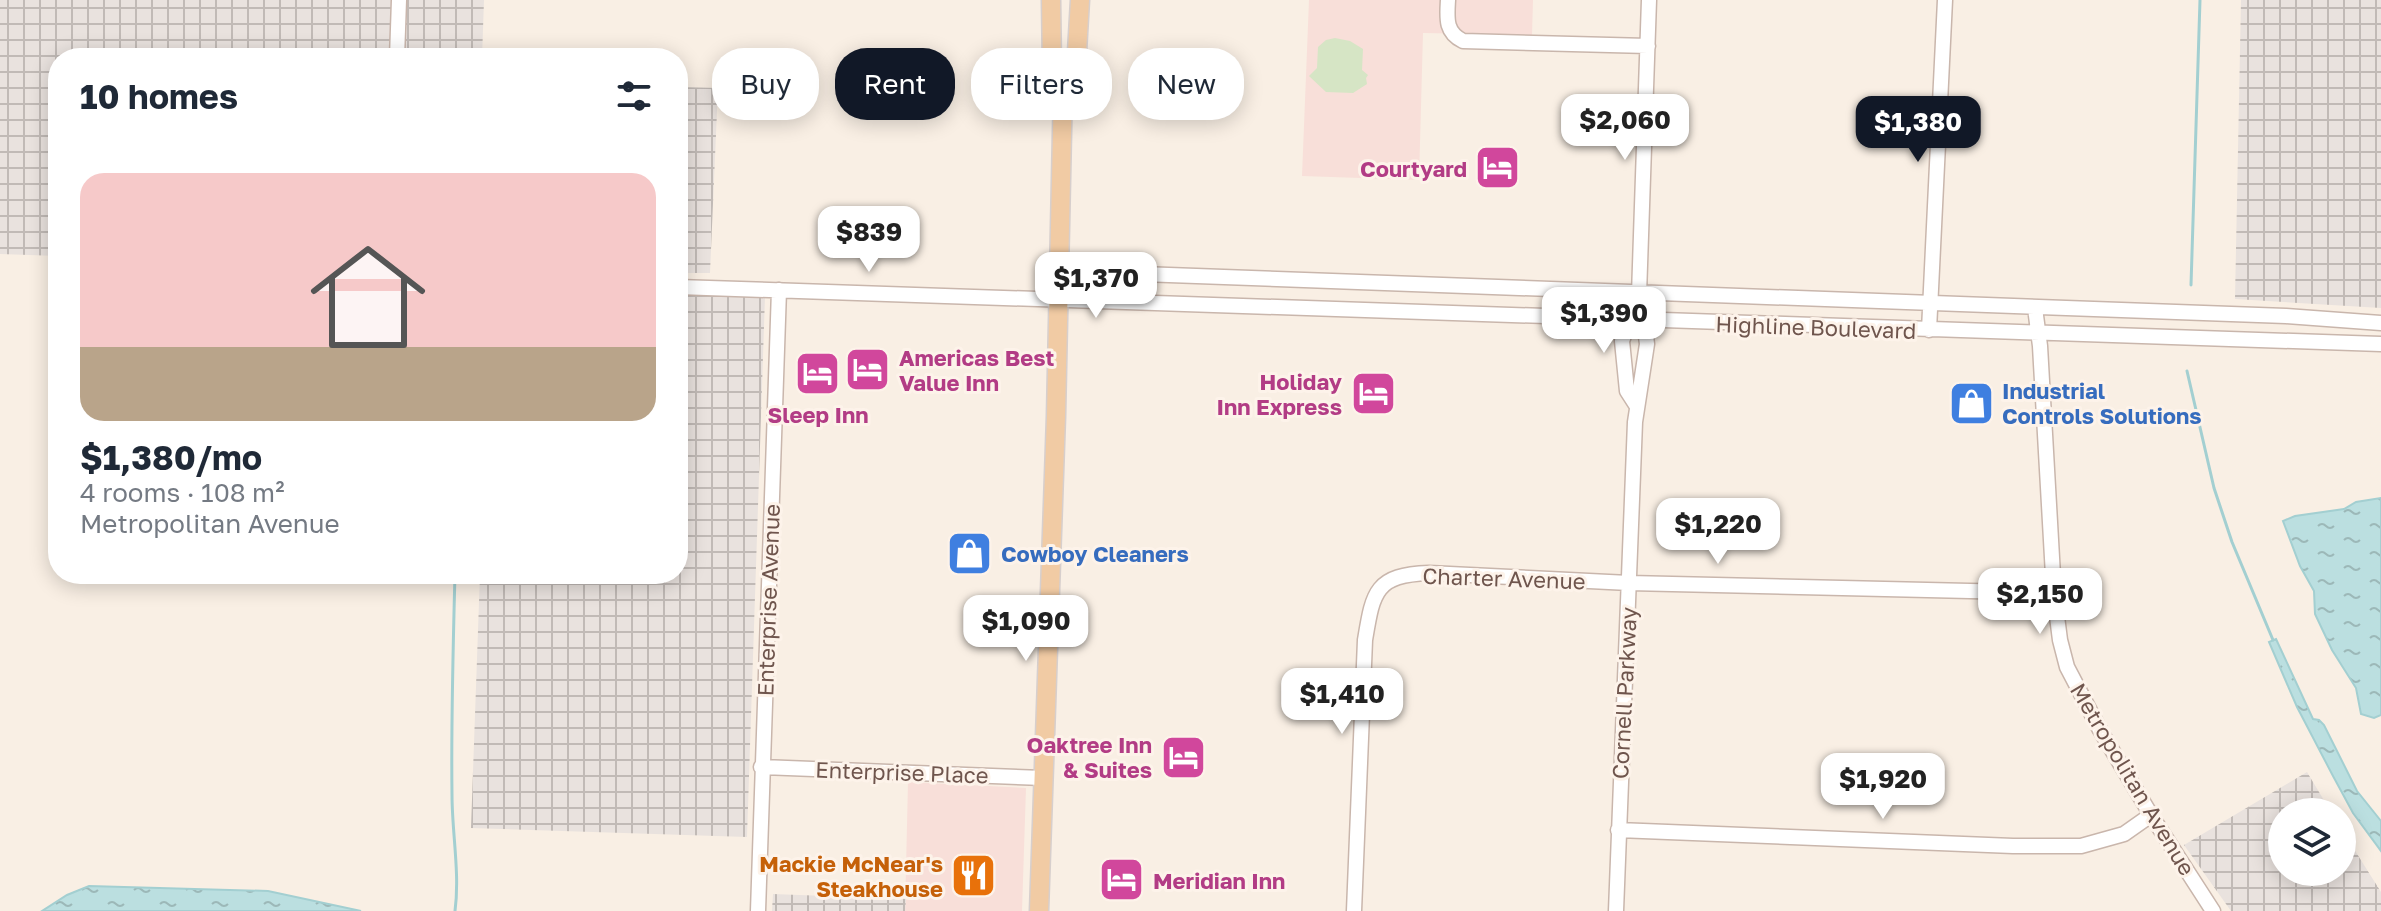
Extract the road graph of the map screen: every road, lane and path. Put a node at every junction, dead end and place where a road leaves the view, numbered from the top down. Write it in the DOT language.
graph roads {
  1 [pos="399,0"];
  2 [pos="1051,0"];
  3 [pos="1448,0"];
  4 [pos="1649,0"];
  5 [pos="1945,0"];
  6 [pos="1077,5"];
  7 [pos="1648,46"];
  8 [pos="397,48"];
  9 [pos="1052,48"];
  10 [pos="1076,48"];
  11 [pos="1062,120"];
  12 [pos="1059,271"];
  13 [pos="1135,274"];
  14 [pos="688,287"];
  15 [pos="779,290"];
  16 [pos="1640,292"];
  17 [pos="1059,300"];
  18 [pos="1134,303"];
  19 [pos="1930,303"];
  20 [pos="2035,308"];
  21 [pos="1638,322"];
  22 [pos="2381,323"];
  23 [pos="1929,330"];
  24 [pos="2038,334"];
  25 [pos="2381,344"];
  26 [pos="1636,405"];
  27 [pos="1629,583"];
  28 [pos="2054,593"];
  29 [pos="761,767"];
  30 [pos="1043,778"];
  31 [pos="2151,815"];
  32 [pos="1618,830"];
  33 [pos="758,911"];
  34 [pos="1039,911"];
  35 [pos="1354,911"];
  36 [pos="1616,911"];
  37 [pos="2213,911"];
  1 -- 8 [label="street"];
  2 -- 9 [label="main road"];
  3 -- 7 [label="street"];
  4 -- 7 [label="street, Cornell Parkway"];
  5 -- 19 [label="street"];
  6 -- 10 [label="main road"];
  7 -- 16 [label="street, Cornell Parkway"];
  11 -- 12 [label="main road"];
  12 -- 13 [label="street, Highline Boulevard"];
  12 -- 17 [label="main road"];
  13 -- 16 [label="street, Highline Boulevard"];
  13 -- 18 [label="street"];
  14 -- 15 [label="street, Highline Boulevard"];
  15 -- 17 [label="street, Highline Boulevard"];
  15 -- 29 [label="street, Enterprise Avenue"];
  16 -- 19 [label="street, Highline Boulevard"];
  16 -- 21 [label="street, Cornell Parkway"];
  17 -- 18 [label="street, Highline Boulevard"];
  17 -- 30 [label="main road"];
  18 -- 21 [label="street, Highline Boulevard"];
  19 -- 20 [label="street, Highline Boulevard"];
  19 -- 23 [label="street"];
  20 -- 22 [label="street, Highline Boulevard"];
  20 -- 24 [label="street, Metropolitan Avenue"];
  21 -- 23 [label="street, Highline Boulevard"];
  21 -- 26 [label="street, Cornell Parkway"];
  21 -- 26 [label="street"];
  23 -- 24 [label="street, Highline Boulevard"];
  24 -- 25 [label="street, Highline Boulevard"];
  24 -- 28 [label="street, Metropolitan Avenue"];
  26 -- 27 [label="street, Cornell Parkway"];
  27 -- 28 [label="street, Charter Avenue"];
  27 -- 32 [label="street, Cornell Parkway"];
  27 -- 35 [label="street, Charter Avenue"];
  28 -- 31 [label="street, Metropolitan Avenue"];
  29 -- 30 [label="street, Enterprise Place"];
  29 -- 33 [label="street, Enterprise Avenue"];
  30 -- 34 [label="main road"];
  31 -- 32 [label="street"];
  31 -- 37 [label="street, Metropolitan Avenue"];
  32 -- 36 [label="street, Cornell Parkway"];
}
